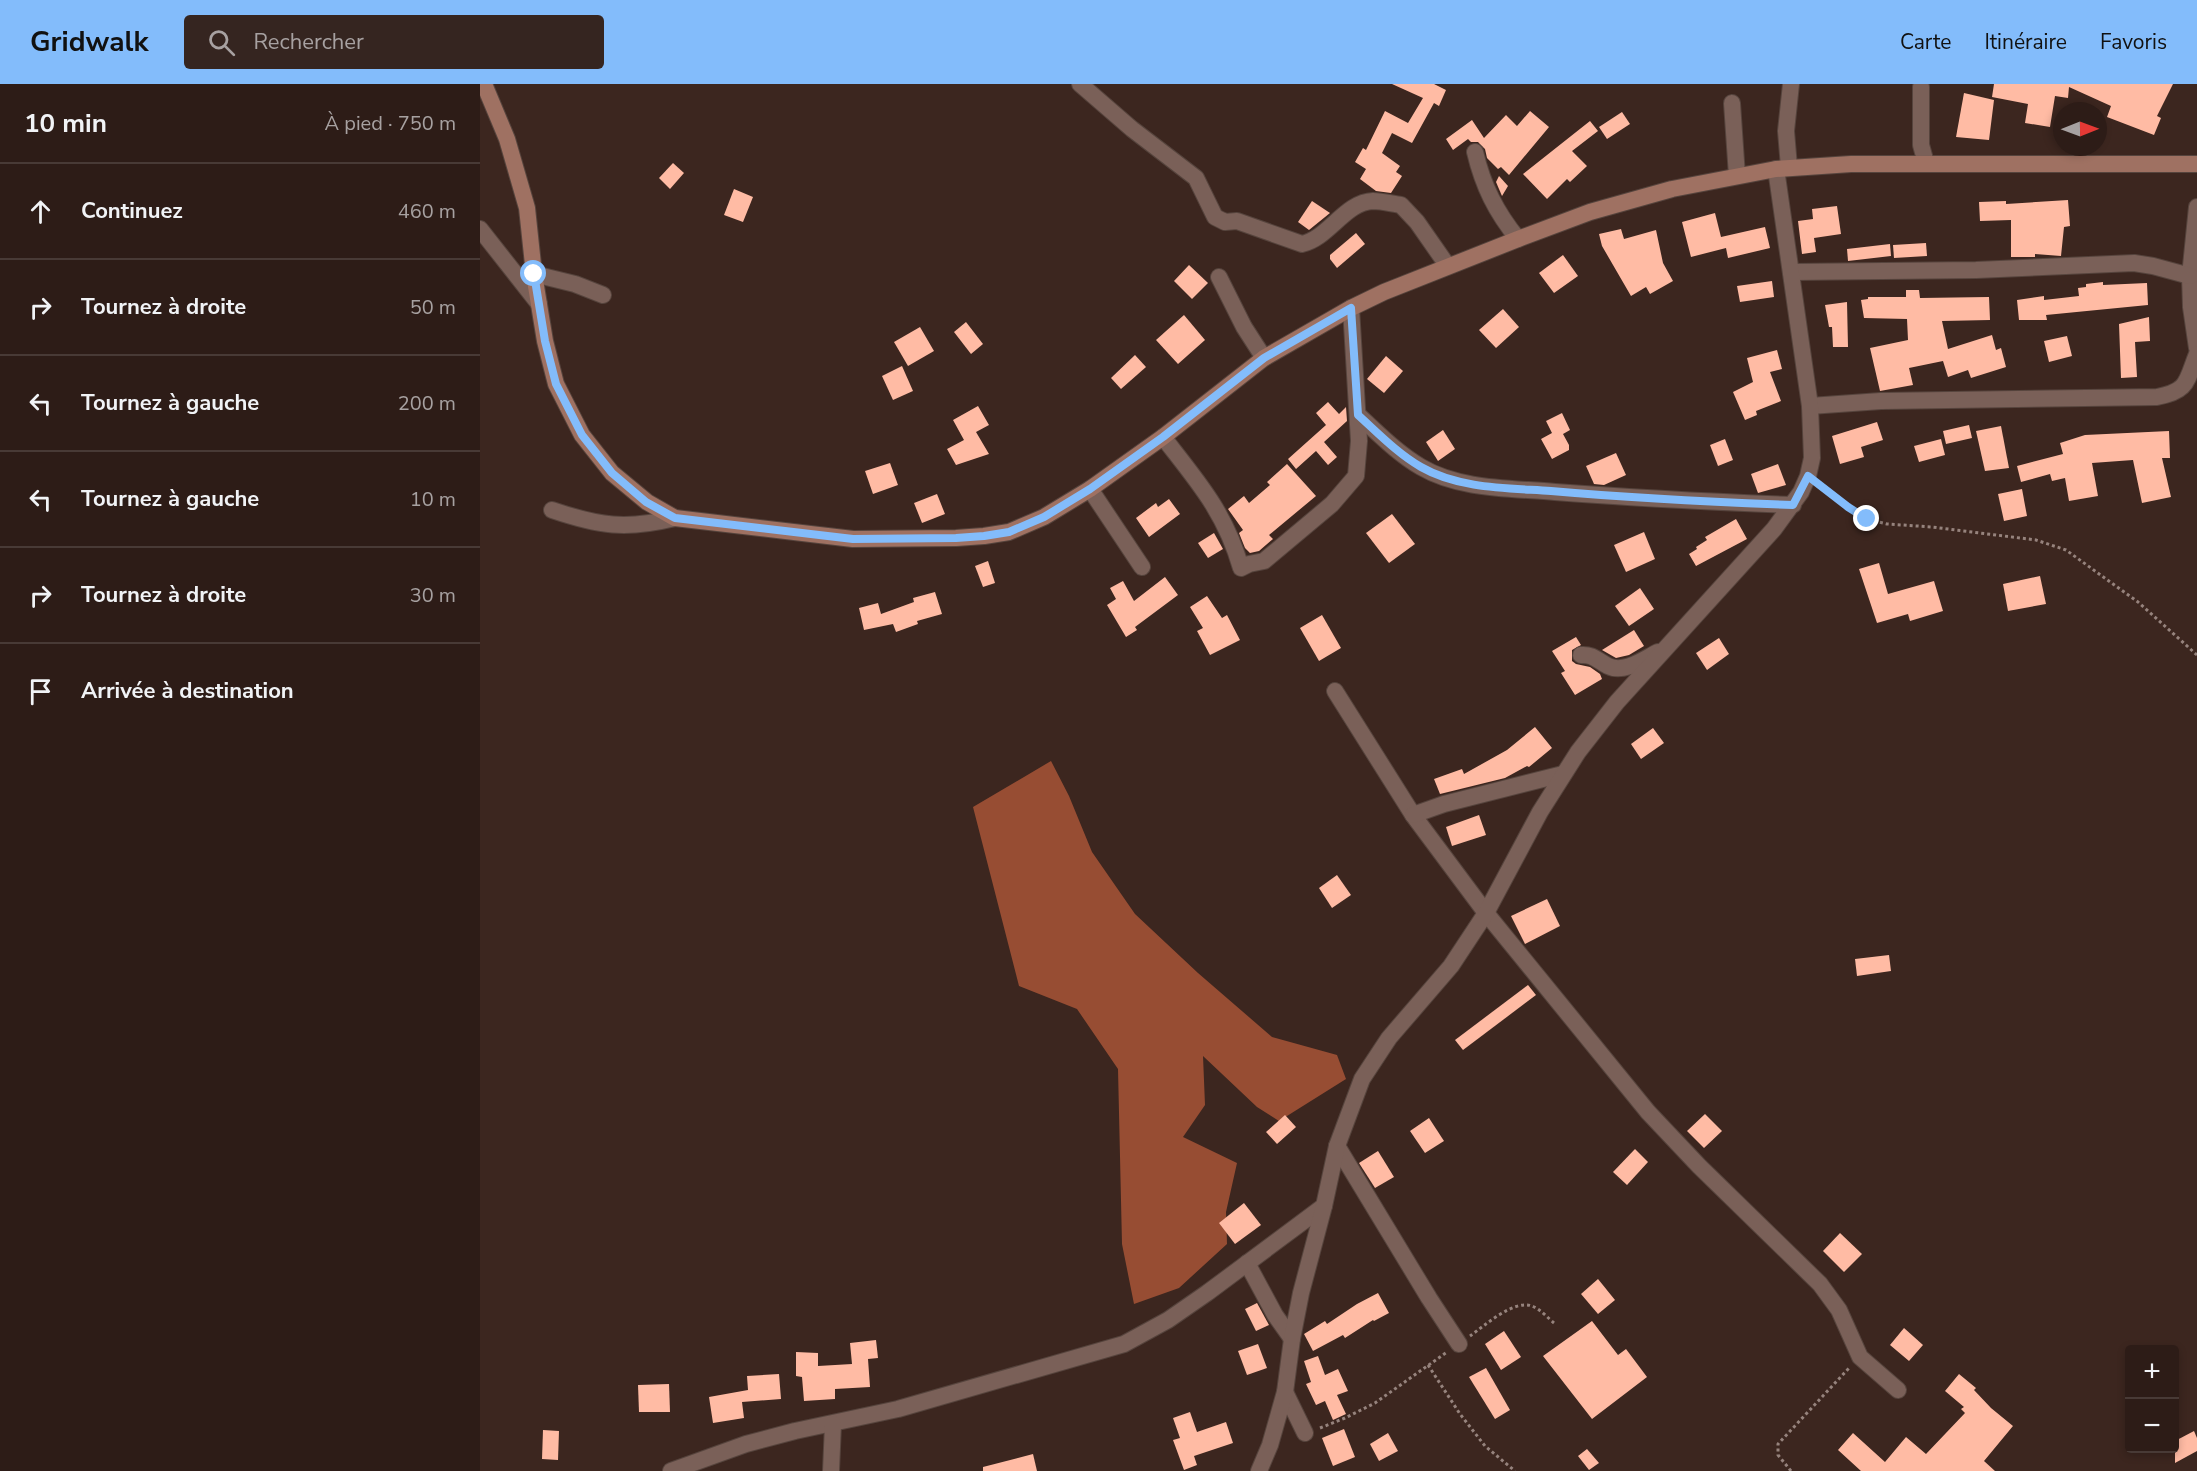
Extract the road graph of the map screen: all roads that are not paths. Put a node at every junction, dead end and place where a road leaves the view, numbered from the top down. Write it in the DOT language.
graph roads {
  1 [pos="484,84"];
  2 [pos="1080,84"];
  3 [pos="1791,84"];
  4 [pos="1922,87"];
  5 [pos="1732,103"];
  6 [pos="1475,152"];
  7 [pos="1926,163"];
  8 [pos="2197,164"];
  9 [pos="1783,168"];
  10 [pos="1737,176"];
  11 [pos="2197,207"];
  12 [pos="480,229"];
  13 [pos="1518,239"];
  14 [pos="1447,265"];
  15 [pos="1791,272"];
  16 [pos="534,274"];
  17 [pos="2190,276"];
  18 [pos="1219,277"];
  19 [pos="603,296"];
  20 [pos="539,304"];
  21 [pos="1351,308"];
  22 [pos="2197,348"];
  23 [pos="2197,354"];
  24 [pos="1264,358"];
  25 [pos="1810,406"];
  26 [pos="1358,415"];
  27 [pos="1163,437"];
  28 [pos="1090,489"];
  29 [pos="1793,505"];
  30 [pos="552,510"];
  31 [pos="675,518"];
  32 [pos="1142,567"];
  33 [pos="1665,649"];
  34 [pos="1581,655"];
  35 [pos="1335,691"];
  36 [pos="1563,774"];
  37 [pos="1413,815"];
  38 [pos="1486,913"];
  39 [pos="1337,1146"];
  40 [pos="1324,1206"];
  41 [pos="1247,1263"];
  42 [pos="1292,1339"];
  43 [pos="1459,1344"];
  44 [pos="1898,1390"];
  45 [pos="1285,1392"];
  46 [pos="832,1424"];
  47 [pos="1305,1433"];
  48 [pos="670,1471"];
  49 [pos="831,1471"];
  50 [pos="1259,1471"];
  1 -- 16 [label="main road"];
  2 -- 14 [label="street"];
  3 -- 9 [label="street"];
  4 -- 7 [label="street"];
  5 -- 10 [label="street"];
  6 -- 13 [label="street"];
  7 -- 8 [label="main road"];
  7 -- 9 [label="main road"];
  9 -- 10 [label="main road"];
  9 -- 15 [label="street"];
  10 -- 13 [label="main road"];
  11 -- 17 [label="street"];
  12 -- 20 [label="street"];
  13 -- 14 [label="main road"];
  14 -- 21 [label="main road"];
  15 -- 17 [label="street"];
  15 -- 25 [label="street"];
  16 -- 19 [label="street"];
  16 -- 20 [label="main road"];
  17 -- 22 [label="street"];
  18 -- 24 [label="street"];
  20 -- 31 [label="main road"];
  21 -- 24 [label="main road"];
  21 -- 26 [label="street"];
  23 -- 25 [label="street"];
  24 -- 27 [label="main road"];
  25 -- 29 [label="street"];
  26 -- 27 [label="street"];
  26 -- 29 [label="street"];
  27 -- 28 [label="main road"];
  28 -- 31 [label="main road"];
  28 -- 32 [label="street"];
  29 -- 33 [label="street"];
  30 -- 31 [label="street"];
  33 -- 34 [label="street"];
  33 -- 36 [label="street"];
  35 -- 37 [label="street"];
  36 -- 37 [label="street"];
  36 -- 38 [label="street"];
  37 -- 38 [label="street"];
  38 -- 39 [label="street"];
  38 -- 44 [label="street"];
  39 -- 40 [label="street"];
  39 -- 43 [label="street"];
  40 -- 41 [label="street"];
  40 -- 42 [label="street"];
  41 -- 42 [label="street"];
  41 -- 46 [label="street"];
  42 -- 45 [label="street"];
  45 -- 47 [label="street"];
  45 -- 50 [label="street"];
  46 -- 48 [label="street"];
  46 -- 49 [label="street"];
}
